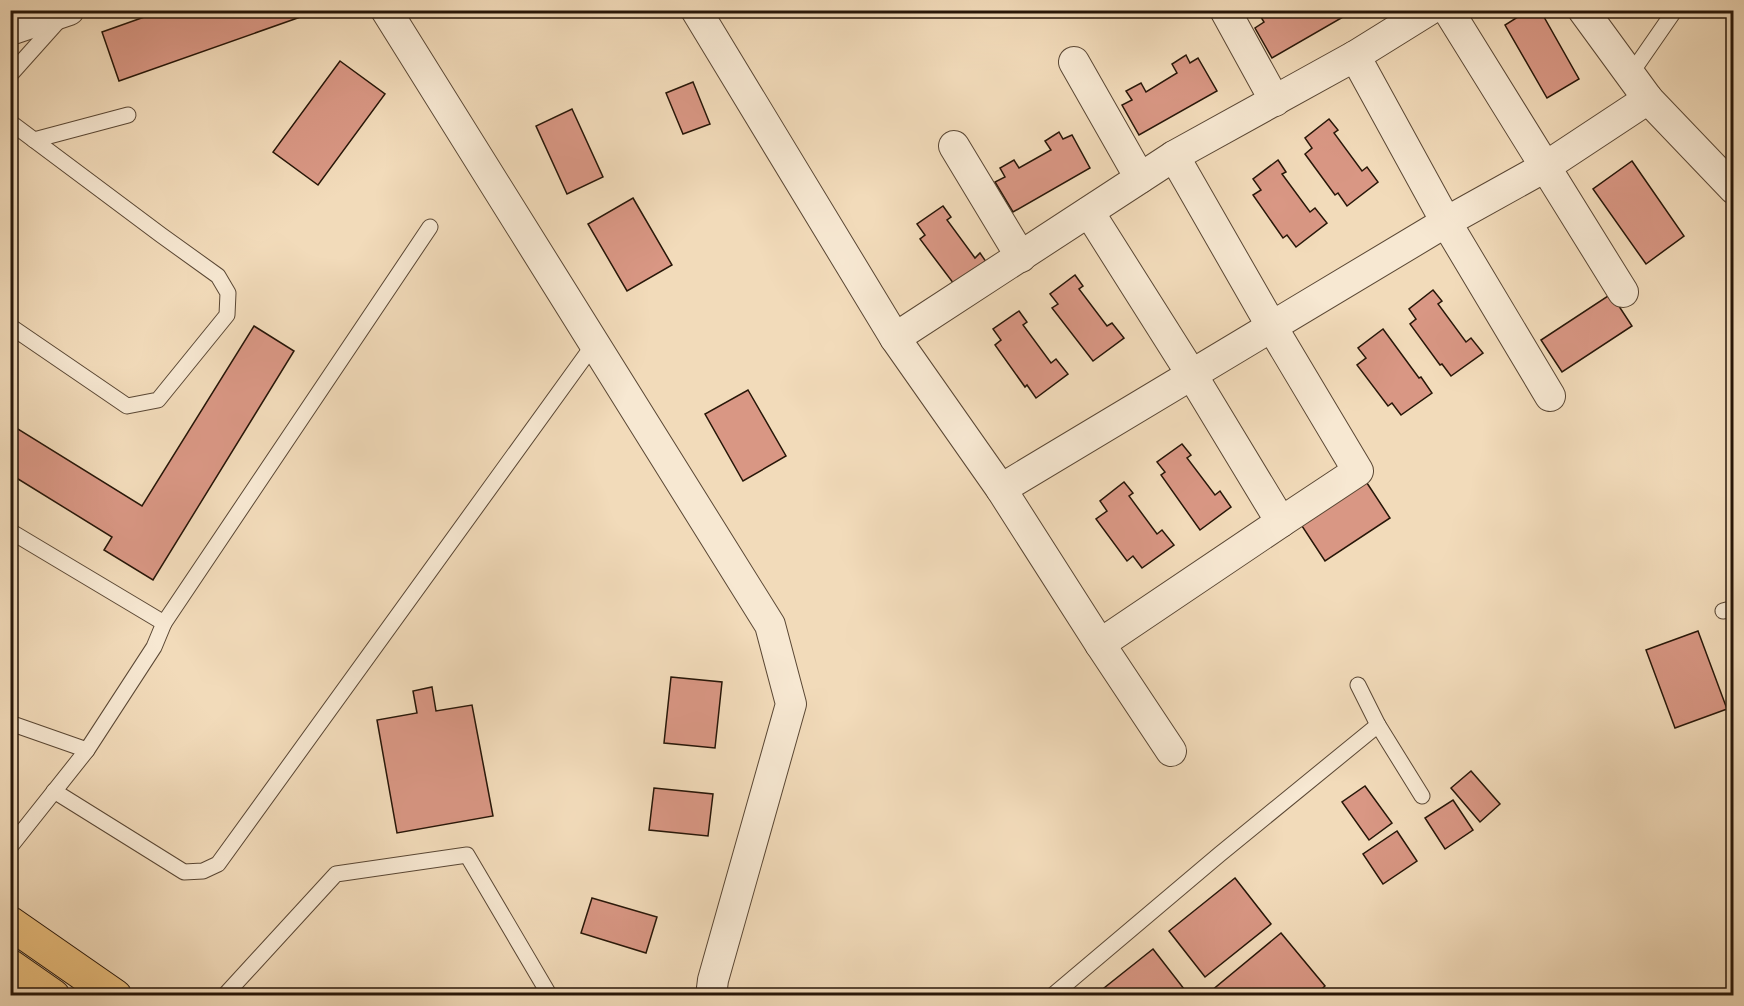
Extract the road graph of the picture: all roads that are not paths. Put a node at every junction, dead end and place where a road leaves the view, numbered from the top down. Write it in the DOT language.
graph roads {
  1 [pos="386,10"];
  2 [pos="696,10"];
  3 [pos="1225,10"];
  4 [pos="1429,10"];
  5 [pos="1448,10"];
  6 [pos="1583,10"];
  7 [pos="1675,10"];
  8 [pos="68,11"];
  9 [pos="1389,21"];
  10 [pos="10,30"];
  11 [pos="1355,56"];
  12 [pos="1074,62"];
  13 [pos="10,75"];
  14 [pos="1630,75"];
  15 [pos="1648,99"];
  16 [pos="1275,101"];
  17 [pos="128,115"];
  18 [pos="10,122"];
  19 [pos="34,140"];
  20 [pos="954,146"];
  21 [pos="1174,156"];
  22 [pos="1545,167"];
  23 [pos="1140,178"];
  24 [pos="1734,189"];
  25 [pos="1089,212"];
  26 [pos="1446,222"];
  27 [pos="430,227"];
  28 [pos="1021,257"];
  29 [pos="1623,292"];
  30 [pos="10,326"];
  31 [pos="1272,327"];
  32 [pos="895,339"];
  33 [pos="594,344"];
  34 [pos="1192,375"];
  35 [pos="1550,396"];
  36 [pos="1001,489"];
  37 [pos="1281,522"];
  38 [pos="12,535"];
  39 [pos="164,623"];
  40 [pos="1100,644"];
  41 [pos="1358,686"];
  42 [pos="10,723"];
  43 [pos="1378,725"];
  44 [pos="87,750"];
  45 [pos="1171,751"];
  46 [pos="54,791"];
  47 [pos="1422,796"];
  48 [pos="10,847"];
  49 [pos="10,922"];
  50 [pos="10,966"];
  51 [pos="53,996"];
  52 [pos="115,996"];
  53 [pos="224,996"];
  54 [pos="550,996"];
  55 [pos="711,996"];
  56 [pos="1052,996"];
  1 -- 33 [label="street"];
  2 -- 32 [label="street"];
  3 -- 16 [label="street"];
  4 -- 9 [label="street"];
  5 -- 22 [label="street"];
  6 -- 14 [label="street"];
  7 -- 14 [label="lane"];
  8 -- 10 [label="street"];
  8 -- 13 [label="lane"];
  9 -- 11 [label="street"];
  11 -- 16 [label="street"];
  11 -- 26 [label="street"];
  12 -- 23 [label="street"];
  14 -- 15 [label="street"];
  15 -- 22 [label="street"];
  15 -- 24 [label="street"];
  16 -- 21 [label="street"];
  17 -- 19 [label="lane"];
  18 -- 19 [label="lane"];
  19 -- 30 [label="lane"];
  20 -- 28 [label="street"];
  21 -- 23 [label="street"];
  21 -- 31 [label="street"];
  22 -- 26 [label="street"];
  22 -- 29 [label="street"];
  23 -- 25 [label="street"];
  25 -- 28 [label="street"];
  25 -- 34 [label="street"];
  26 -- 31 [label="street"];
  26 -- 35 [label="street"];
  27 -- 39 [label="lane"];
  28 -- 32 [label="street"];
  31 -- 34 [label="street"];
  31 -- 37 [label="street"];
  32 -- 36 [label="street"];
  33 -- 46 [label="lane"];
  33 -- 55 [label="street"];
  34 -- 36 [label="street"];
  34 -- 37 [label="street"];
  36 -- 40 [label="street"];
  37 -- 40 [label="street"];
  38 -- 39 [label="lane"];
  39 -- 44 [label="lane"];
  40 -- 45 [label="street"];
  41 -- 43 [label="lane"];
  42 -- 44 [label="lane"];
  43 -- 47 [label="lane"];
  43 -- 56 [label="lane"];
  44 -- 46 [label="lane"];
  46 -- 48 [label="lane"];
  49 -- 52 [label="main road"];
  50 -- 51 [label="main road"];
  53 -- 54 [label="lane"];
}
